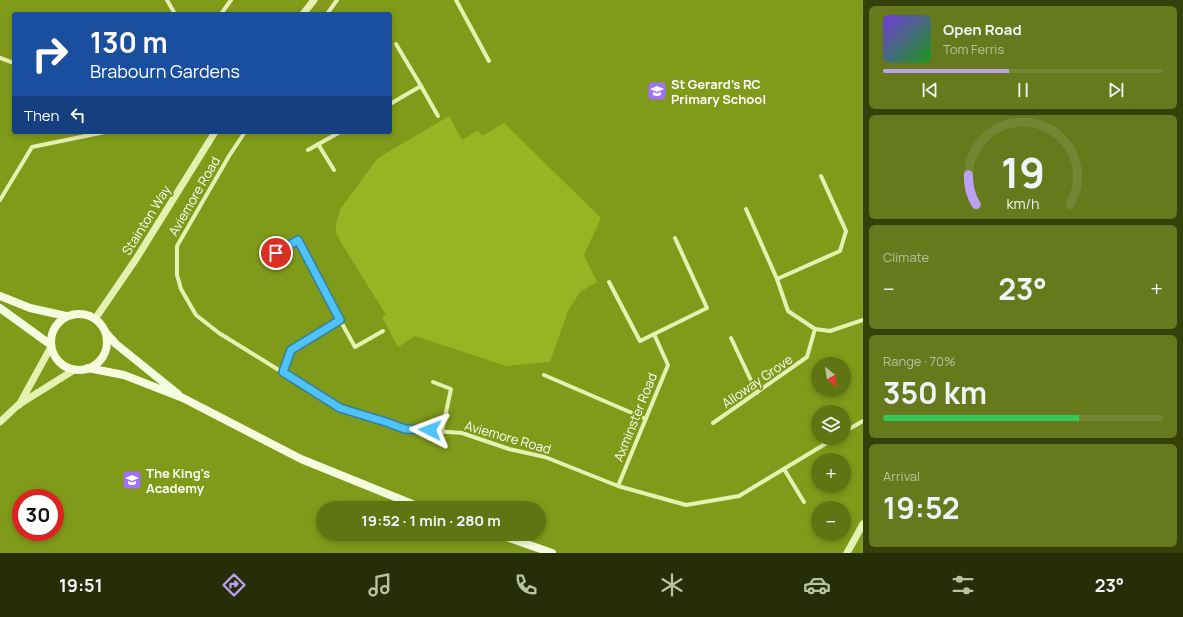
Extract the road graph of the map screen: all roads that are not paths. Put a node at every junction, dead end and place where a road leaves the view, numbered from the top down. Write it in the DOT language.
graph roads {
  1 [pos="167,0"];
  2 [pos="231,0"];
  3 [pos="314,0"];
  4 [pos="337,0"];
  5 [pos="456,0"];
  6 [pos="174,12"];
  7 [pos="222,12"];
  8 [pos="305,12"];
  9 [pos="328,12"];
  10 [pos="396,44"];
  11 [pos="0,58"];
  12 [pos="489,61"];
  13 [pos="12,62"];
  14 [pos="421,86"];
  15 [pos="392,103"];
  16 [pos="438,116"];
  17 [pos="95,134"];
  18 [pos="214,134"];
  19 [pos="244,134"];
  20 [pos="336,134"];
  21 [pos="318,144"];
  22 [pos="308,150"];
  23 [pos="334,170"];
  24 [pos="821,176"];
  25 [pos="0,200"];
  26 [pos="746,209"];
  27 [pos="675,238"];
  28 [pos="265,260"];
  29 [pos="776,279"];
  30 [pos="609,282"];
  31 [pos="0,296"];
  32 [pos="0,308"];
  33 [pos="66,316"];
  34 [pos="95,319"];
  35 [pos="340,320"];
  36 [pos="863,320"];
  37 [pos="815,329"];
  38 [pos="383,331"];
  39 [pos="106,333"];
  40 [pos="654,334"];
  41 [pos="731,338"];
  42 [pos="51,346"];
  43 [pos="88,368"];
  44 [pos="74,370"];
  45 [pos="283,372"];
  46 [pos="544,375"];
  47 [pos="433,382"];
  48 [pos="756,393"];
  49 [pos="183,398"];
  50 [pos="18,405"];
  51 [pos="646,419"];
  52 [pos="863,421"];
  53 [pos="0,422"];
  54 [pos="714,423"];
  55 [pos="851,428"];
  56 [pos="442,431"];
  57 [pos="823,445"];
  58 [pos="784,469"];
  59 [pos="618,486"];
  60 [pos="405,501"];
  61 [pos="804,502"];
  62 [pos="863,524"];
  63 [pos="518,541"];
  64 [pos="552,553"];
  65 [pos="847,553"];
  1 -- 6 [label="street"];
  2 -- 7 [label="street"];
  3 -- 8 [label="street"];
  4 -- 9 [label="street"];
  5 -- 12 [label="street"];
  10 -- 14 [label="street"];
  11 -- 13 [label="street"];
  14 -- 15 [label="street"];
  14 -- 16 [label="street"];
  17 -- 25 [label="street"];
  18 -- 34 [label="street, Stainton Way"];
  19 -- 45 [label="street, Aviemore Road"];
  20 -- 21 [label="street"];
  21 -- 22 [label="street"];
  21 -- 23 [label="street"];
  24 -- 29 [label="street"];
  26 -- 29 [label="street"];
  27 -- 40 [label="street"];
  28 -- 35 [label="street"];
  29 -- 37 [label="street"];
  30 -- 40 [label="street"];
  31 -- 33 [label="main road"];
  32 -- 42 [label="main road"];
  33 -- 34 [label="main road"];
  33 -- 42 [label="main road"];
  34 -- 39 [label="main road"];
  35 -- 38 [label="street"];
  35 -- 45 [label="street"];
  36 -- 37 [label="street"];
  37 -- 48 [label="street, Alloway Grove"];
  39 -- 43 [label="main road"];
  39 -- 49 [label="main road"];
  40 -- 51 [label="street, Axminster Road"];
  41 -- 48 [label="street"];
  42 -- 44 [label="main road"];
  42 -- 50 [label="street"];
  43 -- 44 [label="main road"];
  43 -- 49 [label="main road"];
  44 -- 50 [label="street"];
  45 -- 56 [label="street, Aviemore Road"];
  46 -- 51 [label="street"];
  47 -- 56 [label="street"];
  48 -- 54 [label="street, Alloway Grove"];
  49 -- 60 [label="main road"];
  50 -- 53 [label="street"];
  51 -- 59 [label="street, Axminster Road"];
  52 -- 55 [label="street"];
  56 -- 59 [label="street, Aviemore Road"];
  57 -- 58 [label="street, Aviemore Road"];
  58 -- 59 [label="street, Aviemore Road"];
  58 -- 61 [label="street"];
  62 -- 65 [label="street"];
  63 -- 64 [label="main road"];
}
